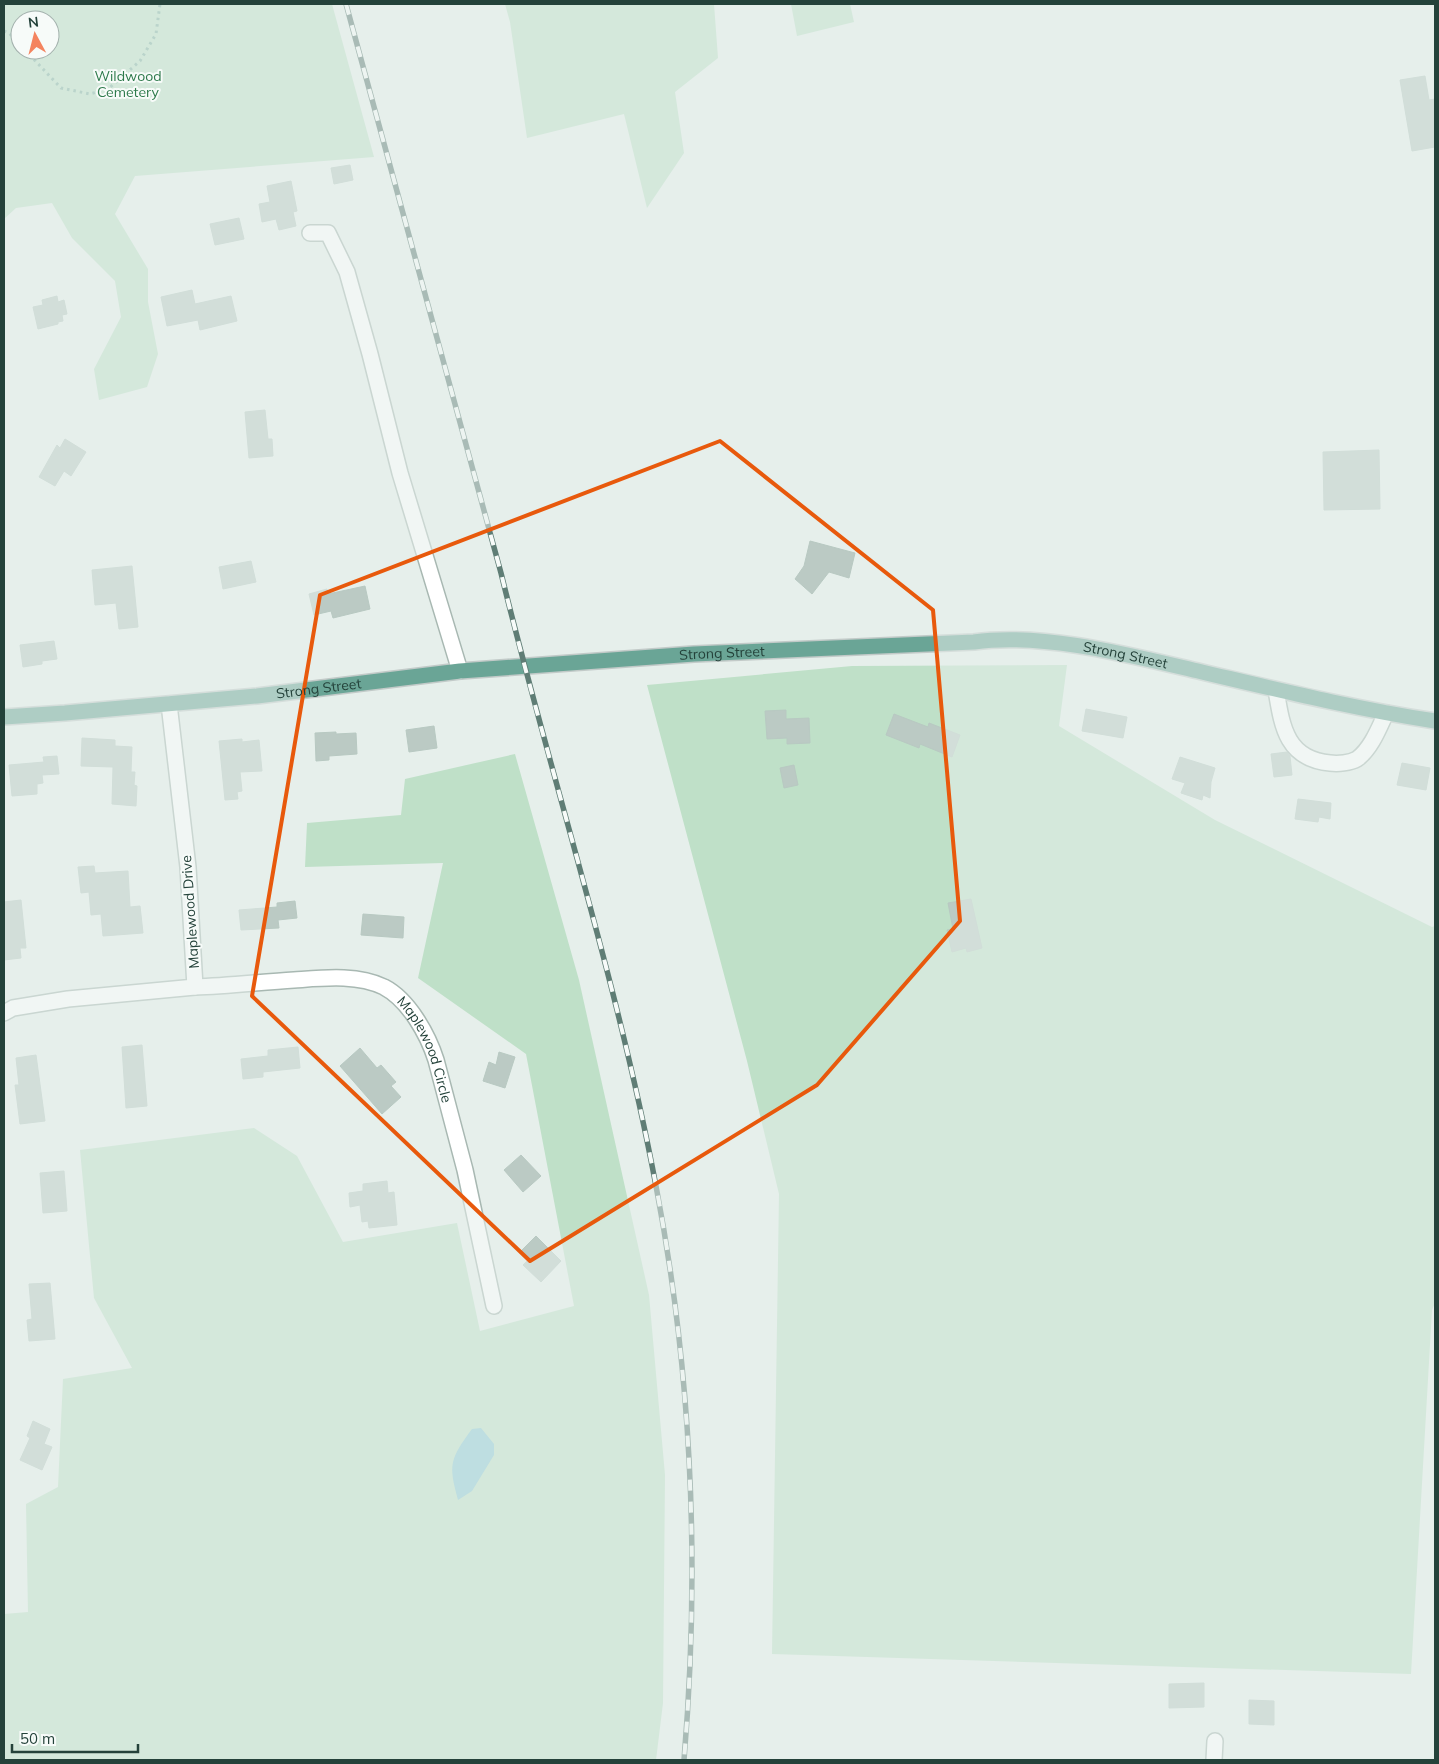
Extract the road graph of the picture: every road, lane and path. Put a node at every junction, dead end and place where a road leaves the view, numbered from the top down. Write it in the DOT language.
graph roads {
  1 [pos="160,4"];
  2 [pos="34,60"];
  3 [pos="310,233"];
  4 [pos="460,672"];
  5 [pos="1276,690"];
  6 [pos="169,704"];
  7 [pos="1386,713"];
  8 [pos="4,717"];
  9 [pos="1435,721"];
  10 [pos="195,987"];
  11 [pos="4,1013"];
  12 [pos="494,1306"];
  13 [pos="1215,1741"];
  14 [pos="1214,1760"];
  1 -- 2 [label="path"];
  3 -- 4 [label="street"];
  4 -- 5 [label="main road, Strong Street"];
  4 -- 6 [label="main road, Strong Street"];
  5 -- 7 [label="main road, Strong Street"];
  5 -- 7 [label="street"];
  6 -- 8 [label="main road, Strong Street"];
  6 -- 10 [label="street, Maplewood Drive"];
  7 -- 9 [label="main road, Strong Street"];
  10 -- 11 [label="street, Maplewood Drive"];
  10 -- 12 [label="street, Maplewood Circle"];
  13 -- 14 [label="street"];
}
